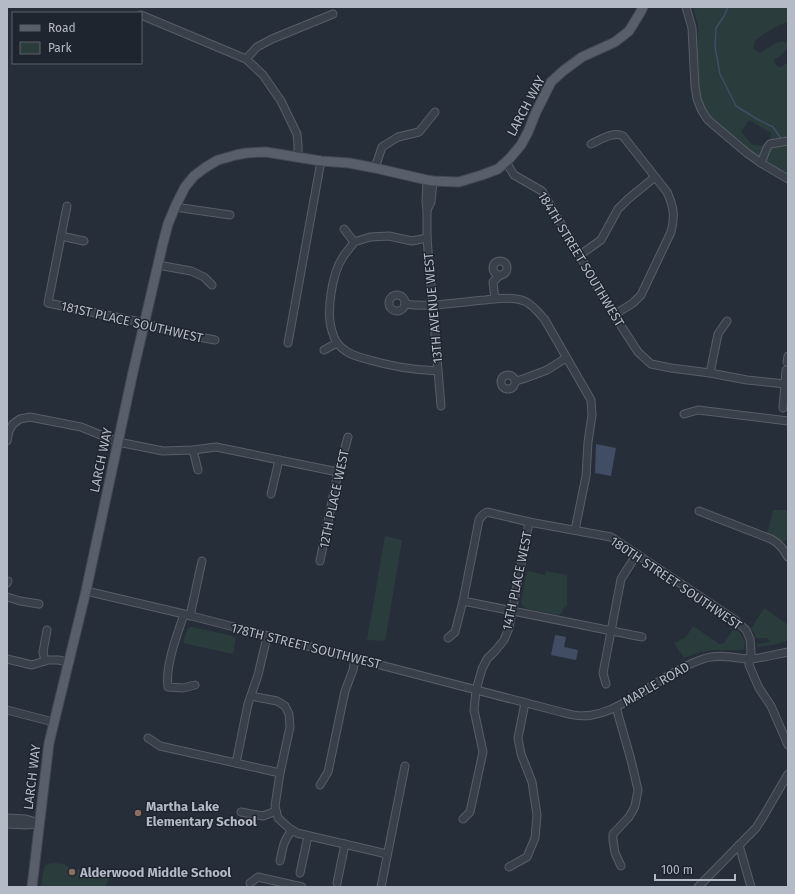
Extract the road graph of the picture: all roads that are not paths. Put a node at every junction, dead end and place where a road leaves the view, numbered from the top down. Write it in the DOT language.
graph roads {
  1 [pos="643,7"];
  2 [pos="686,7"];
  3 [pos="334,14"];
  4 [pos="142,15"];
  5 [pos="246,59"];
  6 [pos="435,112"];
  7 [pos="788,141"];
  8 [pos="591,144"];
  9 [pos="298,157"];
  10 [pos="321,161"];
  11 [pos="506,162"];
  12 [pos="761,163"];
  13 [pos="375,168"];
  14 [pos="655,177"];
  15 [pos="788,179"];
  16 [pos="430,180"];
  17 [pos="67,206"];
  18 [pos="175,207"];
  19 [pos="230,215"];
  20 [pos="344,229"];
  21 [pos="61,236"];
  22 [pos="428,238"];
  23 [pos="84,241"];
  24 [pos="354,242"];
  25 [pos="580,255"];
  26 [pos="158,265"];
  27 [pos="499,276"];
  28 [pos="212,285"];
  29 [pos="495,299"];
  30 [pos="404,304"];
  31 [pos="433,305"];
  32 [pos="614,314"];
  33 [pos="727,321"];
  34 [pos="145,323"];
  35 [pos="215,340"];
  36 [pos="288,343"];
  37 [pos="337,343"];
  38 [pos="324,350"];
  39 [pos="566,358"];
  40 [pos="786,370"];
  41 [pos="438,371"];
  42 [pos="710,373"];
  43 [pos="516,381"];
  44 [pos="785,384"];
  45 [pos="441,406"];
  46 [pos="783,408"];
  47 [pos="684,414"];
  48 [pos="788,421"];
  49 [pos="348,437"];
  50 [pos="7,441"];
  51 [pos="118,442"];
  52 [pos="193,450"];
  53 [pos="279,460"];
  54 [pos="198,470"];
  55 [pos="338,472"];
  56 [pos="271,494"];
  57 [pos="699,511"];
  58 [pos="529,522"];
  59 [pos="575,530"];
  60 [pos="637,554"];
  61 [pos="788,557"];
  62 [pos="202,561"];
  63 [pos="320,562"];
  64 [pos="86,591"];
  65 [pos="7,597"];
  66 [pos="463,601"];
  67 [pos="39,604"];
  68 [pos="512,610"];
  69 [pos="187,615"];
  70 [pos="47,630"];
  71 [pos="611,631"];
  72 [pos="267,637"];
  73 [pos="642,637"];
  74 [pos="448,638"];
  75 [pos="788,652"];
  76 [pos="355,659"];
  77 [pos="750,659"];
  78 [pos="7,660"];
  79 [pos="45,661"];
  80 [pos="68,662"];
  81 [pos="606,684"];
  82 [pos="195,685"];
  83 [pos="476,690"];
  84 [pos="251,696"];
  85 [pos="525,703"];
  86 [pos="616,707"];
  87 [pos="7,710"];
  88 [pos="54,722"];
  89 [pos="148,738"];
  90 [pos="788,745"];
  91 [pos="236,763"];
  92 [pos="405,766"];
  93 [pos="280,773"];
  94 [pos="788,774"];
  95 [pos="320,785"];
  96 [pos="241,812"];
  97 [pos="277,815"];
  98 [pos="7,818"];
  99 [pos="463,819"];
  100 [pos="7,824"];
  101 [pos="39,824"];
  102 [pos="292,830"];
  103 [pos="308,836"];
  104 [pos="345,844"];
  105 [pos="739,845"];
  106 [pos="387,854"];
  107 [pos="280,861"];
  108 [pos="621,866"];
  109 [pos="509,867"];
  110 [pos="300,873"];
  111 [pos="250,883"];
  112 [pos="337,883"];
  113 [pos="32,887"];
  114 [pos="302,887"];
  115 [pos="380,887"];
  116 [pos="698,887"];
  117 [pos="751,887"];
  1 -- 11 [label="main road, LARCH WAY"];
  2 -- 12 [label="street"];
  3 -- 5 [label="street"];
  4 -- 5 [label="street"];
  5 -- 9 [label="street"];
  6 -- 13 [label="street"];
  7 -- 12 [label="street"];
  8 -- 14 [label="street"];
  9 -- 10 [label="main road, LARCH WAY"];
  9 -- 18 [label="main road, LARCH WAY"];
  10 -- 13 [label="main road, LARCH WAY"];
  10 -- 36 [label="street"];
  11 -- 16 [label="main road, LARCH WAY"];
  11 -- 25 [label="street, 184TH STREET SOUTHWEST"];
  12 -- 15 [label="street"];
  13 -- 16 [label="main road, LARCH WAY"];
  14 -- 25 [label="street"];
  14 -- 32 [label="street"];
  16 -- 22 [label="street, 13TH AVENUE WEST"];
  17 -- 21 [label="street"];
  18 -- 19 [label="street"];
  18 -- 26 [label="main road, LARCH WAY"];
  20 -- 24 [label="street"];
  21 -- 23 [label="street"];
  21 -- 34 [label="street, 181ST PLACE SOUTHWEST"];
  22 -- 24 [label="street"];
  22 -- 31 [label="street, 13TH AVENUE WEST"];
  24 -- 37 [label="street"];
  25 -- 32 [label="street, 184TH STREET SOUTHWEST"];
  26 -- 28 [label="street"];
  26 -- 34 [label="main road, LARCH WAY"];
  27 -- 29 [label="street"];
  29 -- 31 [label="street"];
  29 -- 39 [label="street"];
  30 -- 31 [label="street"];
  31 -- 41 [label="street, 13TH AVENUE WEST"];
  32 -- 42 [label="street, 184TH STREET SOUTHWEST"];
  33 -- 42 [label="street"];
  34 -- 35 [label="street, 181ST PLACE SOUTHWEST"];
  34 -- 51 [label="main road, LARCH WAY"];
  37 -- 38 [label="street"];
  37 -- 41 [label="street"];
  39 -- 43 [label="street"];
  39 -- 59 [label="street"];
  40 -- 44 [label="street"];
  41 -- 45 [label="street, 13TH AVENUE WEST"];
  42 -- 44 [label="street"];
  44 -- 46 [label="street"];
  47 -- 48 [label="street"];
  49 -- 55 [label="street, 12TH PLACE WEST"];
  50 -- 51 [label="street"];
  51 -- 52 [label="street"];
  51 -- 64 [label="main road, LARCH WAY"];
  52 -- 53 [label="street"];
  52 -- 54 [label="street"];
  53 -- 55 [label="street"];
  53 -- 56 [label="street"];
  55 -- 63 [label="street, 12TH PLACE WEST"];
  57 -- 61 [label="street"];
  58 -- 59 [label="street, 180TH STREET SOUTHWEST"];
  58 -- 66 [label="street, 180TH STREET SOUTHWEST"];
  58 -- 68 [label="street, 14TH PLACE WEST"];
  59 -- 60 [label="street, 180TH STREET SOUTHWEST"];
  60 -- 71 [label="street"];
  60 -- 77 [label="street, 180TH STREET SOUTHWEST"];
  62 -- 69 [label="street"];
  64 -- 69 [label="street, 178TH STREET SOUTHWEST"];
  64 -- 80 [label="main road, LARCH WAY"];
  65 -- 67 [label="street"];
  66 -- 68 [label="street"];
  66 -- 74 [label="street"];
  68 -- 71 [label="street"];
  68 -- 83 [label="street, 14TH PLACE WEST"];
  69 -- 72 [label="street, 178TH STREET SOUTHWEST"];
  69 -- 82 [label="street"];
  70 -- 79 [label="street"];
  71 -- 73 [label="street"];
  71 -- 81 [label="street"];
  72 -- 76 [label="street, 178TH STREET SOUTHWEST"];
  72 -- 84 [label="street"];
  75 -- 77 [label="street, MAPLE ROAD"];
  76 -- 83 [label="street, 178TH STREET SOUTHWEST"];
  76 -- 95 [label="street"];
  77 -- 86 [label="street, MAPLE ROAD"];
  77 -- 90 [label="street, 180TH STREET SOUTHWEST"];
  78 -- 79 [label="street"];
  79 -- 80 [label="street"];
  80 -- 88 [label="main road, LARCH WAY"];
  83 -- 85 [label="street, 178TH STREET SOUTHWEST"];
  83 -- 99 [label="street, 14TH PLACE WEST"];
  84 -- 91 [label="street"];
  84 -- 93 [label="street"];
  85 -- 86 [label="street, MAPLE ROAD"];
  85 -- 109 [label="street"];
  86 -- 108 [label="street"];
  87 -- 88 [label="street"];
  88 -- 101 [label="main road, LARCH WAY"];
  89 -- 91 [label="street"];
  91 -- 93 [label="street"];
  92 -- 106 [label="street"];
  93 -- 97 [label="street"];
  94 -- 105 [label="street"];
  96 -- 97 [label="street"];
  97 -- 102 [label="street"];
  98 -- 101 [label="street"];
  100 -- 101 [label="street"];
  101 -- 113 [label="main road, LARCH WAY"];
  102 -- 103 [label="street"];
  102 -- 107 [label="street"];
  103 -- 104 [label="street"];
  103 -- 110 [label="street"];
  104 -- 106 [label="street"];
  104 -- 112 [label="street"];
  105 -- 116 [label="street"];
  105 -- 117 [label="street"];
  106 -- 115 [label="street"];
  111 -- 114 [label="street"];
}
